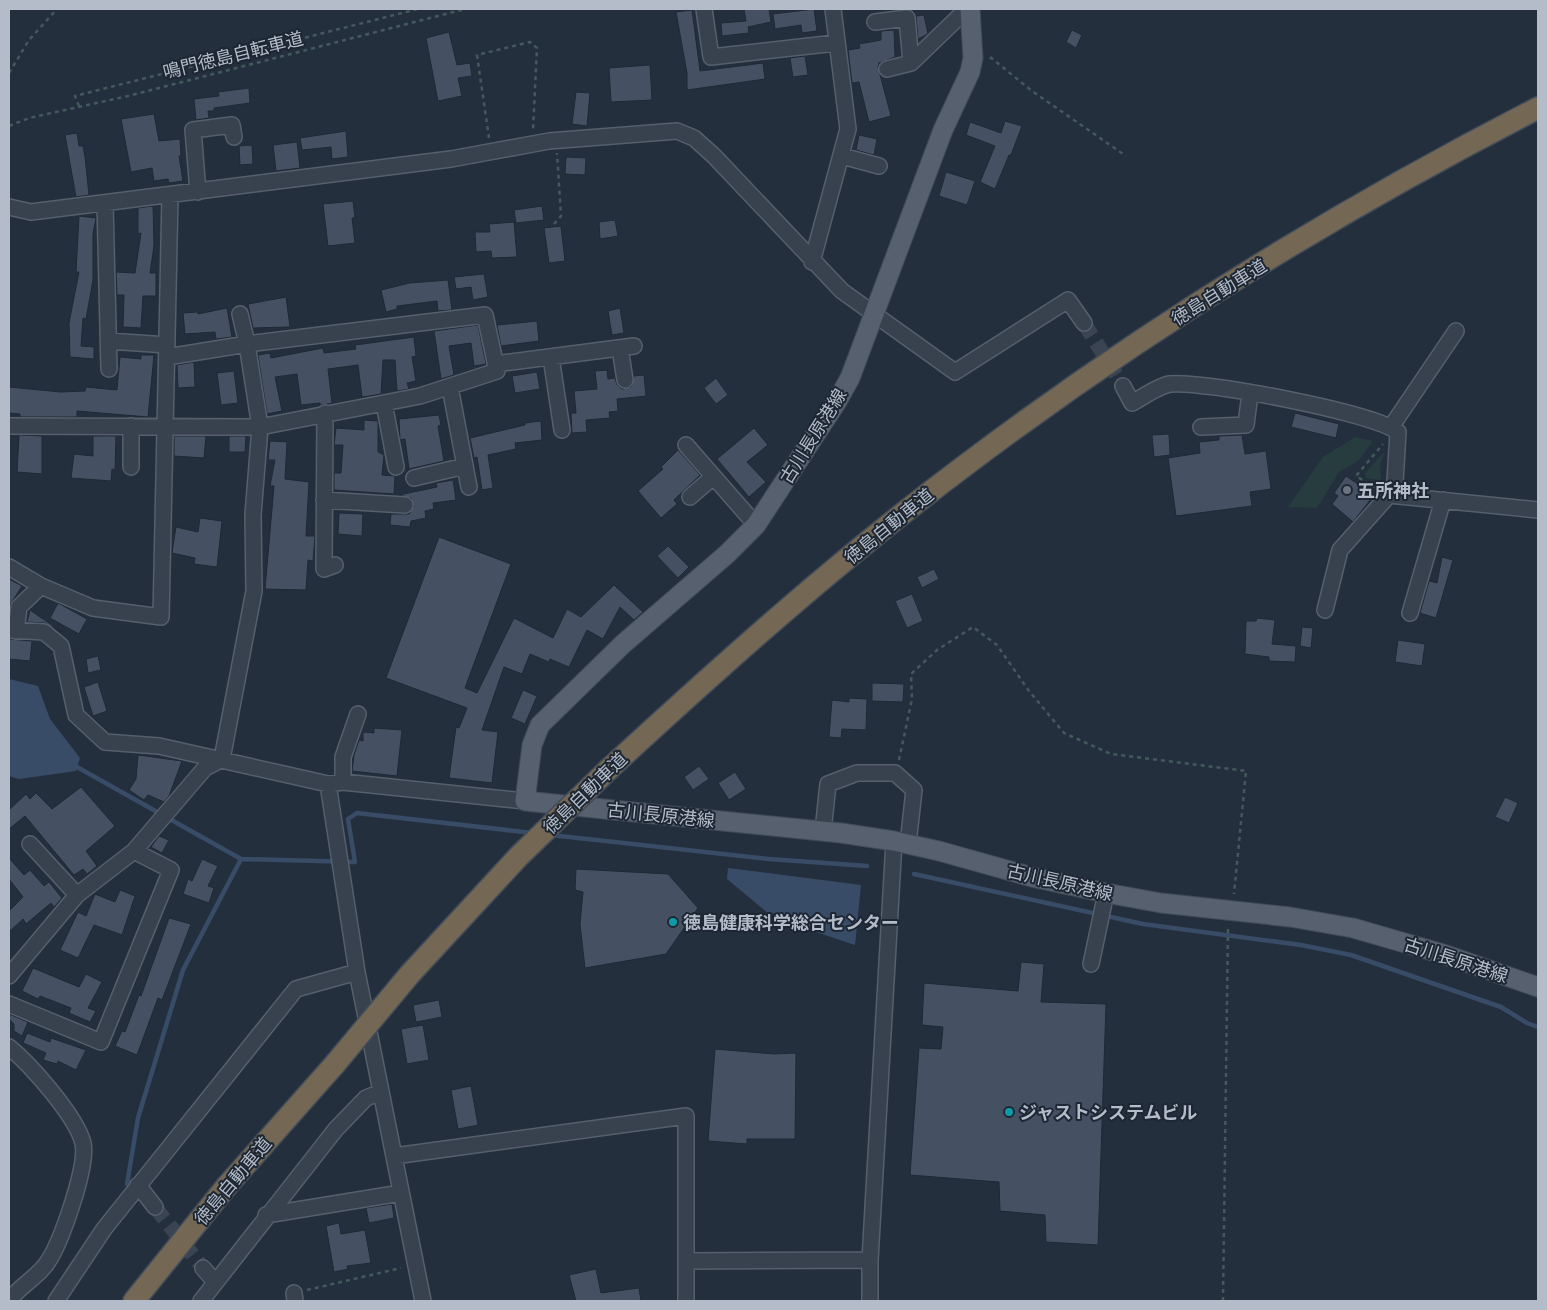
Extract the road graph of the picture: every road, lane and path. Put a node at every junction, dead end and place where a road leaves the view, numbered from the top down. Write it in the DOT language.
graph roads {
  1 [pos="57,9"];
  2 [pos="418,9"];
  3 [pos="465,9"];
  4 [pos="704,9"];
  5 [pos="833,9"];
  6 [pos="968,9"];
  7 [pos="875,22"];
  8 [pos="836,43"];
  9 [pos="973,58"];
  10 [pos="911,63"];
  11 [pos="887,69"];
  12 [pos="9,73"];
  13 [pos="1538,104"];
  14 [pos="79,106"];
  15 [pos="1538,108"];
  16 [pos="1514,121"];
  17 [pos="232,125"];
  18 [pos="9,126"];
  19 [pos="556,140"];
  20 [pos="532,144"];
  21 [pos="491,151"];
  22 [pos="842,156"];
  23 [pos="1126,156"];
  24 [pos="878,166"];
  25 [pos="198,192"];
  26 [pos="170,196"];
  27 [pos="105,203"];
  28 [pos="9,207"];
  29 [pos="554,224"];
  30 [pos="812,262"];
  31 [pos="240,314"];
  32 [pos="874,315"];
  33 [pos="1084,323"];
  34 [pos="1456,331"];
  35 [pos="109,341"];
  36 [pos="247,344"];
  37 [pos="167,351"];
  38 [pos="551,357"];
  39 [pos="495,364"];
  40 [pos="109,369"];
  41 [pos="625,380"];
  42 [pos="1123,386"];
  43 [pos="450,387"];
  44 [pos="1250,393"];
  45 [pos="384,403"];
  46 [pos="325,413"];
  47 [pos="9,426"];
  48 [pos="131,426"];
  49 [pos="165,426"];
  50 [pos="260,427"];
  51 [pos="1201,427"];
  52 [pos="1393,428"];
  53 [pos="562,430"];
  54 [pos="686,445"];
  55 [pos="465,466"];
  56 [pos="131,467"];
  57 [pos="396,467"];
  58 [pos="713,477"];
  59 [pos="414,478"];
  60 [pos="469,487"];
  61 [pos="1389,494"];
  62 [pos="690,497"];
  63 [pos="324,500"];
  64 [pos="1443,500"];
  65 [pos="405,505"];
  66 [pos="1538,510"];
  67 [pos="756,525"];
  68 [pos="336,565"];
  69 [pos="9,567"];
  70 [pos="42,586"];
  71 [pos="1324,610"];
  72 [pos="1410,613"];
  73 [pos="13,631"];
  74 [pos="358,714"];
  75 [pos="222,759"];
  76 [pos="895,774"];
  77 [pos="343,782"];
  78 [pos="328,784"];
  79 [pos="525,801"];
  80 [pos="823,831"];
  81 [pos="901,842"];
  82 [pos="30,844"];
  83 [pos="134,851"];
  84 [pos="77,895"];
  85 [pos="1104,900"];
  86 [pos="1232,912"];
  87 [pos="1227,930"];
  88 [pos="1091,964"];
  89 [pos="357,972"];
  90 [pos="9,976"];
  91 [pos="1538,987"];
  92 [pos="9,1004"];
  93 [pos="9,1048"];
  94 [pos="335,1064"];
  95 [pos="381,1092"];
  96 [pos="394,1156"];
  97 [pos="138,1185"];
  98 [pos="401,1193"];
  99 [pos="155,1207"];
  100 [pos="266,1216"];
  101 [pos="870,1260"];
  102 [pos="687,1261"];
  103 [pos="415,1265"];
  104 [pos="203,1268"];
  105 [pos="215,1282"];
  106 [pos="295,1297"];
  107 [pos="9,1301"];
  108 [pos="56,1301"];
  109 [pos="134,1301"];
  110 [pos="152,1301"];
  111 [pos="201,1301"];
  112 [pos="423,1301"];
  113 [pos="686,1301"];
  114 [pos="870,1301"];
  115 [pos="1223,1301"];
  1 -- 12 [label="path"];
  2 -- 14 [label="path"];
  3 -- 14 [label="path, 鳴門徳島自転車道"];
  4 -- 8 [label="street"];
  5 -- 8 [label="street"];
  6 -- 9 [label="main road, 古川長原港線"];
  6 -- 10 [label="street"];
  7 -- 10 [label="street"];
  8 -- 22 [label="street"];
  9 -- 23 [label="path"];
  9 -- 32 [label="main road, 古川長原港線"];
  10 -- 11 [label="street"];
  13 -- 16 [label="highway"];
  14 -- 18 [label="path, 鳴門徳島自転車道"];
  15 -- 16 [label="highway, 徳島自動車道"];
  16 -- 94 [label="highway, 徳島自動車道, bridge"];
  17 -- 25 [label="street"];
  19 -- 20 [label="street"];
  19 -- 29 [label="path"];
  19 -- 30 [label="street"];
  20 -- 21 [label="street"];
  20 -- 21 [label="path"];
  21 -- 25 [label="street"];
  22 -- 24 [label="street"];
  22 -- 30 [label="street"];
  25 -- 26 [label="street"];
  26 -- 27 [label="street"];
  26 -- 37 [label="street"];
  27 -- 28 [label="street"];
  27 -- 35 [label="street"];
  30 -- 32 [label="street"];
  31 -- 36 [label="street"];
  32 -- 33 [label="street"];
  32 -- 67 [label="main road, 古川長原港線"];
  34 -- 52 [label="street"];
  35 -- 37 [label="street"];
  35 -- 40 [label="street"];
  36 -- 37 [label="street"];
  36 -- 39 [label="street"];
  36 -- 50 [label="street"];
  37 -- 49 [label="street"];
  38 -- 39 [label="street"];
  38 -- 41 [label="street"];
  38 -- 53 [label="street"];
  39 -- 43 [label="street"];
  42 -- 44 [label="street"];
  43 -- 45 [label="street"];
  43 -- 55 [label="street"];
  44 -- 51 [label="street"];
  44 -- 52 [label="street"];
  45 -- 46 [label="street"];
  45 -- 57 [label="street"];
  46 -- 50 [label="street"];
  46 -- 63 [label="street"];
  47 -- 48 [label="street"];
  48 -- 49 [label="street"];
  48 -- 56 [label="street"];
  49 -- 50 [label="street"];
  49 -- 70 [label="street"];
  50 -- 75 [label="street"];
  52 -- 61 [label="street"];
  52 -- 61 [label="path"];
  54 -- 58 [label="street"];
  55 -- 59 [label="street"];
  55 -- 60 [label="street"];
  58 -- 62 [label="street"];
  58 -- 67 [label="street"];
  61 -- 64 [label="street"];
  61 -- 71 [label="street"];
  63 -- 65 [label="street"];
  63 -- 68 [label="street"];
  64 -- 66 [label="street"];
  64 -- 72 [label="street"];
  67 -- 79 [label="main road, 古川長原港線"];
  69 -- 70 [label="street"];
  70 -- 73 [label="street"];
  73 -- 75 [label="street"];
  74 -- 77 [label="street"];
  75 -- 78 [label="street"];
  75 -- 83 [label="street"];
  76 -- 80 [label="street"];
  76 -- 81 [label="street"];
  76 -- 86 [label="path"];
  77 -- 78 [label="street"];
  77 -- 79 [label="street"];
  78 -- 89 [label="street"];
  79 -- 80 [label="main road, 古川長原港線"];
  80 -- 81 [label="main road, 古川長原港線"];
  81 -- 85 [label="main road, 古川長原港線"];
  81 -- 101 [label="street"];
  82 -- 84 [label="street"];
  83 -- 84 [label="street"];
  83 -- 92 [label="street"];
  84 -- 90 [label="street"];
  85 -- 86 [label="main road, 古川長原港線"];
  85 -- 88 [label="street"];
  86 -- 91 [label="main road, 古川長原港線"];
  87 -- 115 [label="path"];
  89 -- 95 [label="street"];
  89 -- 97 [label="street"];
  93 -- 107 [label="street"];
  94 -- 109 [label="highway, 徳島自動車道"];
  94 -- 110 [label="highway, 徳島自動車道"];
  95 -- 96 [label="street"];
  95 -- 100 [label="street"];
  96 -- 98 [label="street"];
  96 -- 102 [label="street"];
  97 -- 99 [label="street"];
  97 -- 108 [label="street"];
  98 -- 100 [label="street"];
  98 -- 103 [label="street"];
  100 -- 105 [label="street"];
  101 -- 102 [label="street"];
  101 -- 114 [label="street"];
  102 -- 113 [label="street"];
  103 -- 106 [label="path"];
  103 -- 112 [label="street"];
  104 -- 105 [label="street"];
  105 -- 111 [label="street"];
}
